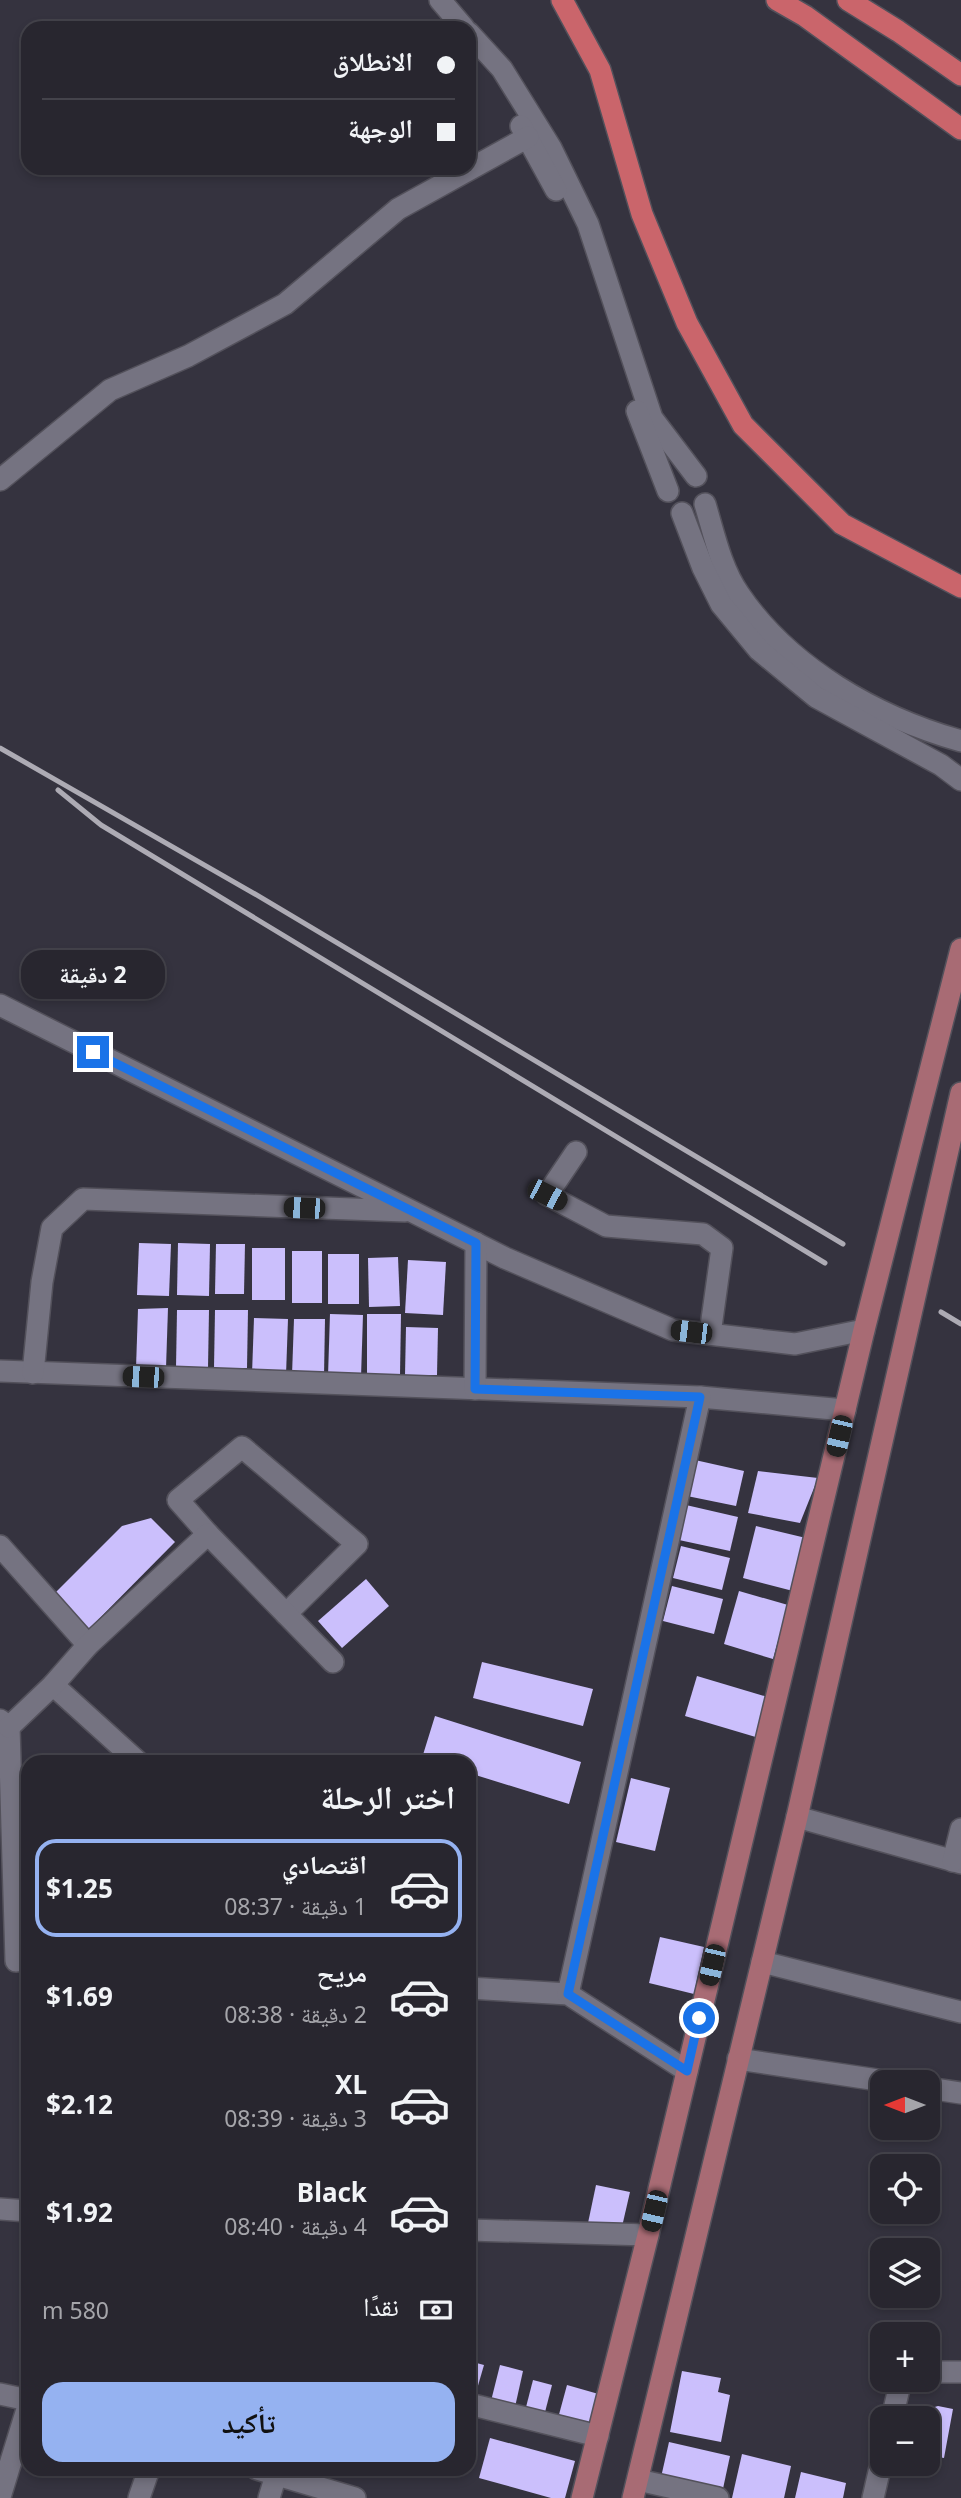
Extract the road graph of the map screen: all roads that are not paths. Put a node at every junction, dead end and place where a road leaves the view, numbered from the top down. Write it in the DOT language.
graph roads {
  1 [pos="440,0"];
  2 [pos="562,0"];
  3 [pos="777,0"];
  4 [pos="848,0"];
  5 [pos="458,21"];
  6 [pos="476,42"];
  7 [pos="476,47"];
  8 [pos="961,75"];
  9 [pos="961,129"];
  10 [pos="528,137"];
  11 [pos="476,166"];
  12 [pos="459,175"];
  13 [pos="696,476"];
  14 [pos="0,480"];
  15 [pos="668,491"];
  16 [pos="705,504"];
  17 [pos="682,513"];
  18 [pos="961,587"];
  19 [pos="961,741"];
  20 [pos="961,780"];
  21 [pos="961,949"];
  22 [pos="0,1005"];
  23 [pos="961,1093"];
  24 [pos="576,1152"];
  25 [pos="414,1212"];
  26 [pos="476,1243"];
  27 [pos="864,1330"];
  28 [pos="710,1334"];
  29 [pos="0,1371"];
  30 [pos="33,1373"];
  31 [pos="475,1389"];
  32 [pos="700,1397"];
  33 [pos="845,1410"];
  34 [pos="208,1534"];
  35 [pos="0,1546"];
  36 [pos="286,1614"];
  37 [pos="88,1645"];
  38 [pos="333,1662"];
  39 [pos="53,1685"];
  40 [pos="5,1723"];
  41 [pos="130,1755"];
  42 [pos="797,1816"];
  43 [pos="961,1829"];
  44 [pos="957,1862"];
  45 [pos="15,1961"];
  46 [pos="762,1962"];
  47 [pos="476,1988"];
  48 [pos="568,1994"];
  49 [pos="961,2012"];
  50 [pos="738,2059"];
  51 [pos="687,2071"];
  52 [pos="870,2079"];
  53 [pos="940,2090"];
  54 [pos="961,2093"];
  55 [pos="0,2209"];
  56 [pos="21,2210"];
  57 [pos="476,2230"];
  58 [pos="648,2235"];
  59 [pos="940,2372"];
  60 [pos="961,2372"];
  61 [pos="0,2394"];
  62 [pos="21,2398"];
  63 [pos="476,2406"];
  64 [pos="21,2429"];
  65 [pos="598,2436"];
  66 [pos="147,2476"];
  67 [pos="266,2476"];
  68 [pos="280,2476"];
  69 [pos="878,2476"];
  70 [pos="635,2489"];
  71 [pos="0,2497"];
  72 [pos="139,2498"];
  73 [pos="269,2498"];
  74 [pos="355,2498"];
  75 [pos="582,2498"];
  76 [pos="718,2498"];
  77 [pos="873,2498"];
  1 -- 5 [label="street"];
  2 -- 18 [label="highway"];
  3 -- 9 [label="highway"];
  4 -- 8 [label="highway"];
  6 -- 13 [label="street"];
  7 -- 10 [label="street"];
  10 -- 11 [label="street"];
  10 -- 15 [label="street"];
  12 -- 14 [label="street"];
  13 -- 15 [label="street"];
  13 -- 16 [label="street"];
  15 -- 17 [label="street"];
  16 -- 17 [label="street"];
  16 -- 19 [label="street"];
  17 -- 20 [label="street"];
  21 -- 27 [label="main road"];
  22 -- 25 [label="street"];
  23 -- 42 [label="main road"];
  24 -- 28 [label="street"];
  25 -- 26 [label="street"];
  25 -- 30 [label="street"];
  26 -- 28 [label="street"];
  26 -- 31 [label="street"];
  27 -- 28 [label="street"];
  27 -- 33 [label="main road"];
  29 -- 30 [label="street"];
  30 -- 31 [label="street"];
  31 -- 32 [label="street"];
  32 -- 33 [label="street"];
  32 -- 48 [label="street"];
  33 -- 51 [label="main road"];
  34 -- 36 [label="street"];
  34 -- 36 [label="street"];
  34 -- 37 [label="street"];
  35 -- 37 [label="street"];
  36 -- 38 [label="street"];
  37 -- 39 [label="street"];
  39 -- 40 [label="street"];
  39 -- 41 [label="street"];
  40 -- 45 [label="street"];
  42 -- 44 [label="street"];
  42 -- 46 [label="main road"];
  43 -- 44 [label="street"];
  46 -- 49 [label="street"];
  46 -- 50 [label="main road"];
  47 -- 48 [label="street"];
  48 -- 51 [label="street"];
  50 -- 52 [label="street"];
  50 -- 70 [label="main road"];
  51 -- 58 [label="main road"];
  53 -- 54 [label="street"];
  55 -- 56 [label="street"];
  57 -- 58 [label="street"];
  58 -- 65 [label="main road"];
  59 -- 60 [label="street"];
  61 -- 62 [label="street"];
  63 -- 65 [label="street"];
  64 -- 71 [label="street"];
  65 -- 75 [label="main road"];
  66 -- 72 [label="street"];
  67 -- 73 [label="street"];
  68 -- 74 [label="street"];
  69 -- 77 [label="street"];
  70 -- 76 [label="street"];
}
